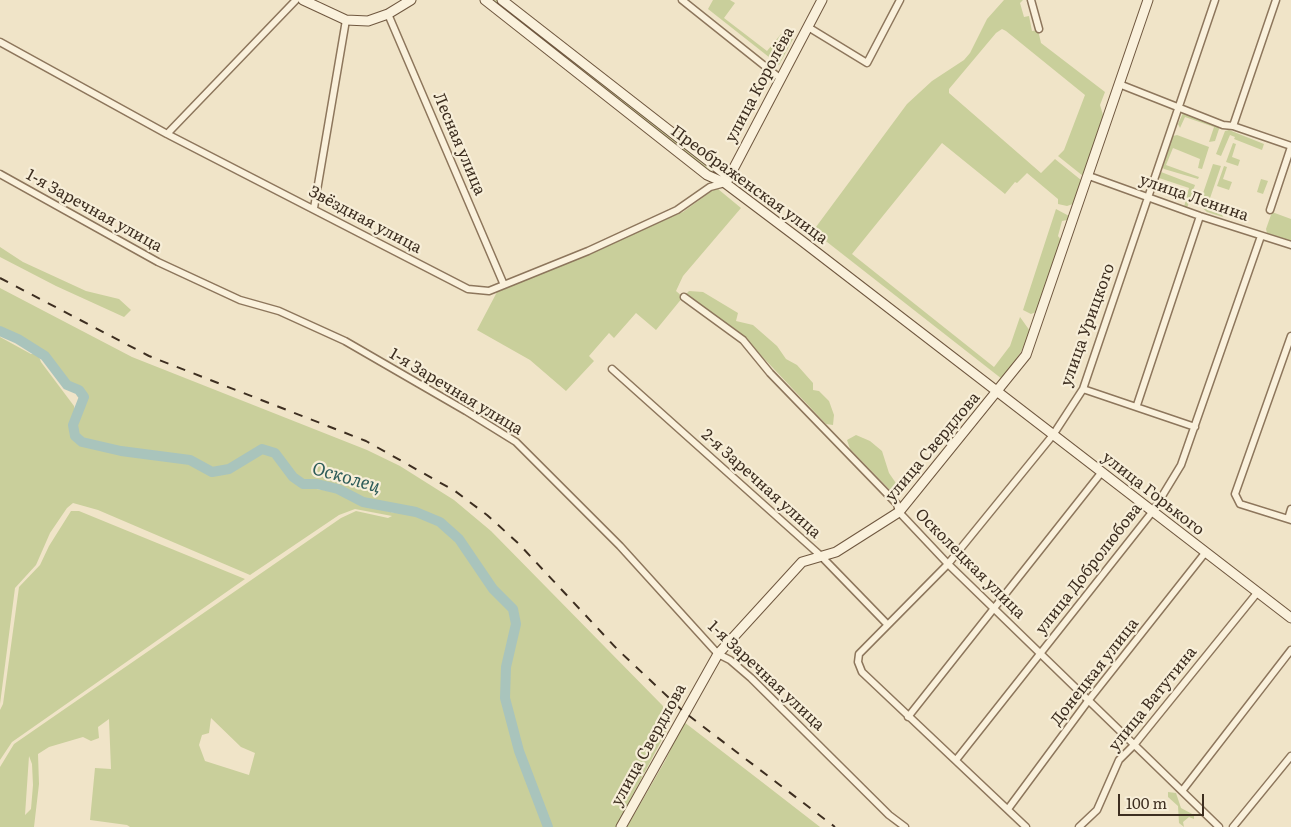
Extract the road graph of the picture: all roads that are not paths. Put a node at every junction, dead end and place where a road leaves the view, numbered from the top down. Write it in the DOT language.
graph roads {
  1 [pos="296,0"];
  2 [pos="303,0"];
  3 [pos="411,0"];
  4 [pos="485,0"];
  5 [pos="502,0"];
  6 [pos="682,0"];
  7 [pos="822,0"];
  8 [pos="900,0"];
  9 [pos="1031,0"];
  10 [pos="1148,0"];
  11 [pos="1216,0"];
  12 [pos="1276,0"];
  13 [pos="388,14"];
  14 [pos="346,20"];
  15 [pos="808,27"];
  16 [pos="1039,29"];
  17 [pos="0,42"];
  18 [pos="781,79"];
  19 [pos="1119,84"];
  20 [pos="1180,108"];
  21 [pos="1233,126"];
  22 [pos="168,134"];
  23 [pos="1291,147"];
  24 [pos="0,174"];
  25 [pos="1089,176"];
  26 [pos="727,180"];
  27 [pos="1147,198"];
  28 [pos="314,208"];
  29 [pos="1270,210"];
  30 [pos="1200,216"];
  31 [pos="1261,236"];
  32 [pos="1291,245"];
  33 [pos="504,285"];
  34 [pos="684,297"];
  35 [pos="1291,336"];
  36 [pos="612,369"];
  37 [pos="1083,389"];
  38 [pos="997,393"];
  39 [pos="1137,405"];
  40 [pos="1196,427"];
  41 [pos="1053,435"];
  42 [pos="1101,473"];
  43 [pos="1291,509"];
  44 [pos="899,512"];
  45 [pos="1153,512"];
  46 [pos="1289,519"];
  47 [pos="1205,553"];
  48 [pos="821,556"];
  49 [pos="948,564"];
  50 [pos="1257,593"];
  51 [pos="994,609"];
  52 [pos="1291,618"];
  53 [pos="887,624"];
  54 [pos="1291,650"];
  55 [pos="1041,653"];
  56 [pos="718,654"];
  57 [pos="1088,701"];
  58 [pos="908,717"];
  59 [pos="1134,745"];
  60 [pos="1291,756"];
  61 [pos="956,760"];
  62 [pos="1182,791"];
  63 [pos="1008,809"];
  64 [pos="621,827"];
  65 [pos="904,827"];
  66 [pos="1026,827"];
  67 [pos="1079,827"];
  68 [pos="1220,827"];
  69 [pos="1233,827"];
  1 -- 22 [label="street"];
  2 -- 14 [label="main road"];
  3 -- 13 [label="main road"];
  4 -- 26 [label="main road, Преображенская улица"];
  5 -- 26 [label="main road, Преображенская улица"];
  6 -- 18 [label="street"];
  7 -- 15 [label="main road, улица Королёва"];
  8 -- 15 [label="street, улица Королёва"];
  9 -- 16 [label="street"];
  10 -- 19 [label="main road, улица Свердлова"];
  11 -- 20 [label="street, улица Урицкого"];
  12 -- 21 [label="street"];
  13 -- 14 [label="main road"];
  13 -- 33 [label="street, Лесная улица"];
  14 -- 28 [label="street"];
  15 -- 18 [label="main road, улица Королёва"];
  17 -- 22 [label="street, Звёздная улица"];
  18 -- 26 [label="main road, улица Королёва"];
  19 -- 20 [label="street"];
  19 -- 25 [label="main road, улица Свердлова"];
  20 -- 21 [label="street"];
  20 -- 27 [label="street, улица Урицкого"];
  21 -- 23 [label="street"];
  22 -- 28 [label="street, Звёздная улица"];
  23 -- 29 [label="street"];
  24 -- 56 [label="street, 1-я Заречная улица"];
  25 -- 27 [label="street, улица Ленина"];
  25 -- 38 [label="main road, улица Свердлова"];
  26 -- 33 [label="street, Звёздная улица"];
  26 -- 38 [label="main road, Преображенская улица"];
  27 -- 30 [label="street, улица Ленина"];
  27 -- 37 [label="street, улица Урицкого"];
  28 -- 33 [label="street, Звёздная улица"];
  30 -- 31 [label="street, улица Ленина"];
  30 -- 39 [label="street"];
  31 -- 32 [label="street, улица Ленина"];
  31 -- 40 [label="street, улица Добролюбова"];
  34 -- 44 [label="street, Осколецкая улица"];
  35 -- 46 [label="street"];
  36 -- 48 [label="street, 2-я Заречная улица"];
  37 -- 39 [label="street"];
  37 -- 41 [label="street, улица Урицкого"];
  38 -- 41 [label="main road, улица Горького"];
  38 -- 44 [label="main road, улица Свердлова"];
  39 -- 40 [label="street"];
  40 -- 45 [label="street, улица Добролюбова"];
  41 -- 42 [label="main road, улица Горького"];
  41 -- 49 [label="street, улица Урицкого"];
  42 -- 45 [label="main road, улица Горького"];
  42 -- 51 [label="street"];
  43 -- 46 [label="street"];
  44 -- 48 [label="main road, улица Свердлова"];
  44 -- 49 [label="street, Осколецкая улица"];
  45 -- 47 [label="main road, улица Горького"];
  45 -- 55 [label="street, улица Добролюбова"];
  47 -- 50 [label="main road, улица Горького"];
  47 -- 57 [label="street, Донецкая улица"];
  48 -- 53 [label="street, 2-я Заречная улица"];
  48 -- 56 [label="main road, улица Свердлова"];
  49 -- 51 [label="street, Осколецкая улица"];
  49 -- 53 [label="street, улица Урицкого"];
  50 -- 52 [label="main road, улица Горького"];
  50 -- 59 [label="street, улица Ватутина"];
  51 -- 55 [label="street, Осколецкая улица"];
  51 -- 58 [label="street"];
  53 -- 58 [label="street, улица Урицкого"];
  54 -- 62 [label="street"];
  55 -- 57 [label="street, Осколецкая улица"];
  55 -- 61 [label="street, улица Добролюбова"];
  56 -- 64 [label="main road, улица Свердлова"];
  56 -- 65 [label="street, 1-я Заречная улица"];
  57 -- 59 [label="street, Осколецкая улица"];
  57 -- 63 [label="street, Донецкая улица"];
  58 -- 61 [label="street"];
  59 -- 62 [label="street, Осколецкая улица"];
  59 -- 67 [label="street, улица Ватутина"];
  60 -- 69 [label="street"];
  61 -- 63 [label="street"];
  62 -- 68 [label="street, Осколецкая улица"];
  63 -- 66 [label="street"];
}
